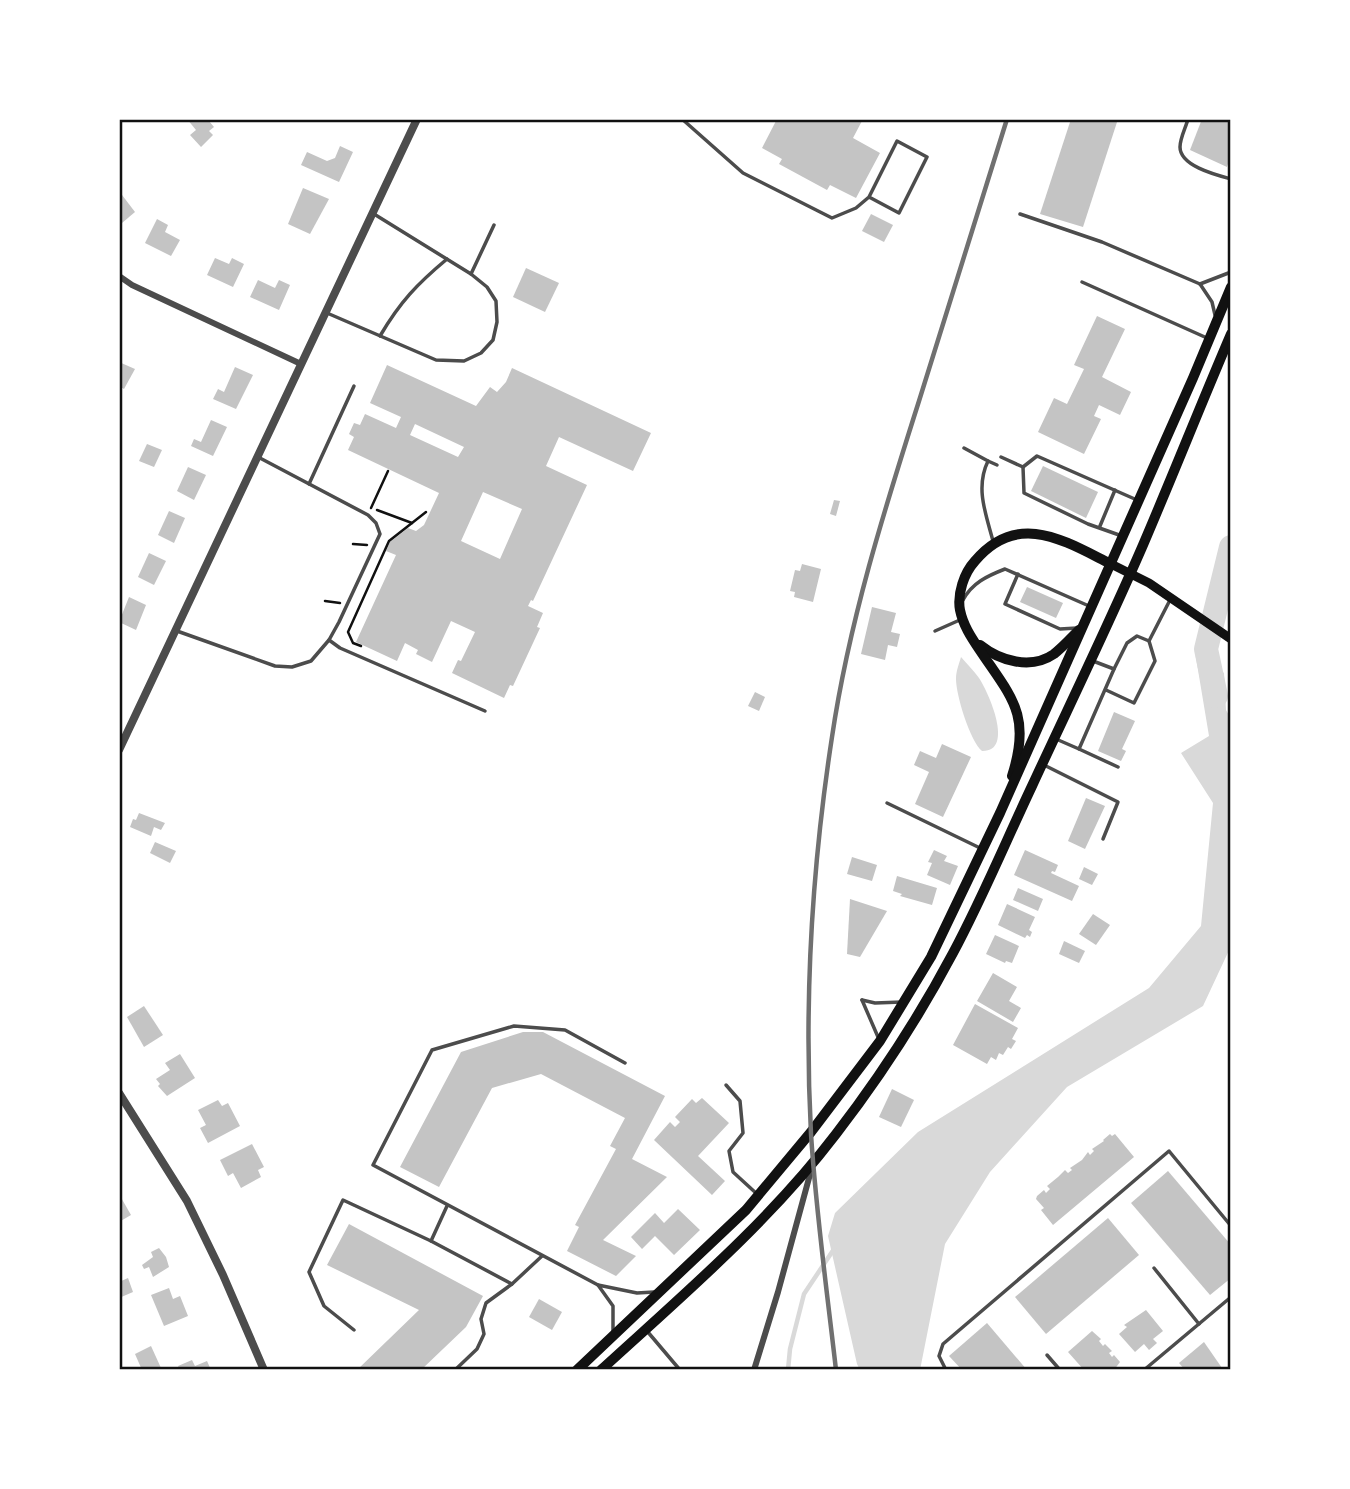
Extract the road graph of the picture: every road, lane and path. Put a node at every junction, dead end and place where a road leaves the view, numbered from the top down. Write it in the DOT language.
graph roads {
  1 [pos="417,119"];
  2 [pos="682,119"];
  3 [pos="1188,119"];
  4 [pos="1231,179"];
  5 [pos="869,197"];
  6 [pos="372,213"];
  7 [pos="1020,214"];
  8 [pos="494,225"];
  9 [pos="447,259"];
  10 [pos="1231,272"];
  11 [pos="471,274"];
  12 [pos="119,276"];
  13 [pos="1083,282"];
  14 [pos="1200,284"];
  15 [pos="1231,286"];
  16 [pos="326,312"];
  17 [pos="1217,320"];
  18 [pos="1231,334"];
  19 [pos="380,336"];
  20 [pos="1209,339"];
  21 [pos="301,364"];
  22 [pos="354,386"];
  23 [pos="964,449"];
  24 [pos="257,457"];
  25 [pos="1001,457"];
  26 [pos="988,461"];
  27 [pos="997,465"];
  28 [pos="1023,467"];
  29 [pos="388,471"];
  30 [pos="309,484"];
  31 [pos="1115,490"];
  32 [pos="1138,500"];
  33 [pos="371,508"];
  34 [pos="426,512"];
  35 [pos="1100,526"];
  36 [pos="1122,536"];
  37 [pos="994,543"];
  38 [pos="353,544"];
  39 [pos="367,545"];
  40 [pos="1110,563"];
  41 [pos="1129,573"];
  42 [pos="1018,574"];
  43 [pos="1174,600"];
  44 [pos="325,601"];
  45 [pos="340,603"];
  46 [pos="959,607"];
  47 [pos="1091,607"];
  48 [pos="962,618"];
  49 [pos="1082,627"];
  50 [pos="176,631"];
  51 [pos="935,631"];
  52 [pos="972,637"];
  53 [pos="1228,638"];
  54 [pos="329,640"];
  55 [pos="1149,641"];
  56 [pos="363,647"];
  57 [pos="1090,660"];
  58 [pos="1114,669"];
  59 [pos="1106,690"];
  60 [pos="485,711"];
  61 [pos="1054,738"];
  62 [pos="1079,749"];
  63 [pos="119,750"];
  64 [pos="1042,764"];
  65 [pos="1118,767"];
  66 [pos="887,803"];
  67 [pos="1000,813"];
  68 [pos="1104,839"];
  69 [pos="983,850"];
  70 [pos="904,1002"];
  71 [pos="880,1041"];
  72 [pos="625,1063"];
  73 [pos="726,1085"];
  74 [pos="119,1093"];
  75 [pos="813,1161"];
  76 [pos="758,1195"];
  77 [pos="447,1206"];
  78 [pos="1231,1226"];
  79 [pos="431,1241"];
  80 [pos="542,1256"];
  81 [pos="1154,1268"];
  82 [pos="512,1284"];
  83 [pos="598,1285"];
  84 [pos="660,1292"];
  85 [pos="1231,1297"];
  86 [pos="1199,1324"];
  87 [pos="354,1330"];
  88 [pos="645,1330"];
  89 [pos="613,1334"];
  90 [pos="1047,1355"];
  91 [pos="1151,1368"];
  92 [pos="264,1370"];
  93 [pos="455,1370"];
  94 [pos="576,1370"];
  95 [pos="601,1370"];
  96 [pos="680,1370"];
  97 [pos="754,1370"];
  98 [pos="946,1370"];
  99 [pos="1060,1370"];
  100 [pos="1144,1370"];
  1 -- 6 [label="street"];
  2 -- 5 [label="lane"];
  3 -- 4 [label="lane"];
  5 -- 5 [label="lane"];
  6 -- 9 [label="lane"];
  6 -- 16 [label="street"];
  7 -- 14 [label="lane"];
  8 -- 11 [label="lane"];
  9 -- 11 [label="lane"];
  9 -- 19 [label="lane"];
  10 -- 14 [label="lane"];
  11 -- 19 [label="lane"];
  12 -- 21 [label="street"];
  13 -- 20 [label="lane"];
  14 -- 17 [label="lane"];
  15 -- 17 [label="main road"];
  16 -- 19 [label="lane"];
  16 -- 21 [label="street"];
  17 -- 20 [label="main road"];
  18 -- 41 [label="main road"];
  20 -- 32 [label="main road"];
  21 -- 24 [label="street"];
  22 -- 30 [label="lane"];
  23 -- 26 [label="lane"];
  24 -- 30 [label="lane"];
  24 -- 50 [label="street"];
  25 -- 28 [label="lane"];
  26 -- 27 [label="lane"];
  26 -- 37 [label="lane"];
  28 -- 31 [label="lane"];
  28 -- 35 [label="lane"];
  29 -- 33 [label="path"];
  30 -- 54 [label="lane"];
  31 -- 32 [label="lane"];
  31 -- 35 [label="lane"];
  32 -- 36 [label="main road"];
  34 -- 56 [label="path"];
  35 -- 36 [label="lane"];
  36 -- 40 [label="main road"];
  37 -- 40 [label="main road"];
  37 -- 46 [label="main road"];
  38 -- 39 [label="path"];
  40 -- 41 [label="main road"];
  40 -- 47 [label="main road"];
  41 -- 43 [label="main road"];
  41 -- 57 [label="main road"];
  42 -- 46 [label="lane"];
  42 -- 47 [label="lane"];
  42 -- 49 [label="lane"];
  43 -- 53 [label="main road"];
  43 -- 55 [label="lane"];
  44 -- 45 [label="path"];
  46 -- 48 [label="main road"];
  47 -- 49 [label="main road"];
  48 -- 51 [label="lane"];
  48 -- 52 [label="main road"];
  49 -- 52 [label="main road"];
  49 -- 67 [label="main road"];
  50 -- 54 [label="lane"];
  50 -- 63 [label="street"];
  52 -- 67 [label="main road"];
  54 -- 60 [label="lane"];
  55 -- 58 [label="lane"];
  55 -- 59 [label="lane"];
  57 -- 58 [label="lane"];
  57 -- 61 [label="main road"];
  58 -- 59 [label="lane"];
  59 -- 62 [label="lane"];
  61 -- 62 [label="lane"];
  61 -- 64 [label="main road"];
  62 -- 65 [label="lane"];
  64 -- 68 [label="lane"];
  64 -- 75 [label="main road"];
  66 -- 69 [label="lane"];
  67 -- 69 [label="main road"];
  69 -- 70 [label="main road"];
  70 -- 71 [label="main road"];
  70 -- 71 [label="lane"];
  71 -- 76 [label="main road"];
  72 -- 77 [label="lane"];
  73 -- 76 [label="lane"];
  74 -- 92 [label="street"];
  75 -- 88 [label="main road"];
  75 -- 97 [label="street"];
  76 -- 84 [label="main road"];
  77 -- 79 [label="lane"];
  77 -- 80 [label="lane"];
  78 -- 98 [label="lane"];
  79 -- 82 [label="lane"];
  79 -- 87 [label="lane"];
  80 -- 82 [label="lane"];
  80 -- 83 [label="lane"];
  81 -- 86 [label="lane"];
  82 -- 93 [label="lane"];
  83 -- 84 [label="lane"];
  83 -- 89 [label="lane"];
  84 -- 89 [label="main road"];
  85 -- 86 [label="lane"];
  86 -- 91 [label="lane"];
  88 -- 95 [label="main road"];
  88 -- 96 [label="lane"];
  89 -- 94 [label="main road"];
  90 -- 99 [label="lane"];
  91 -- 100 [label="lane"];
}
